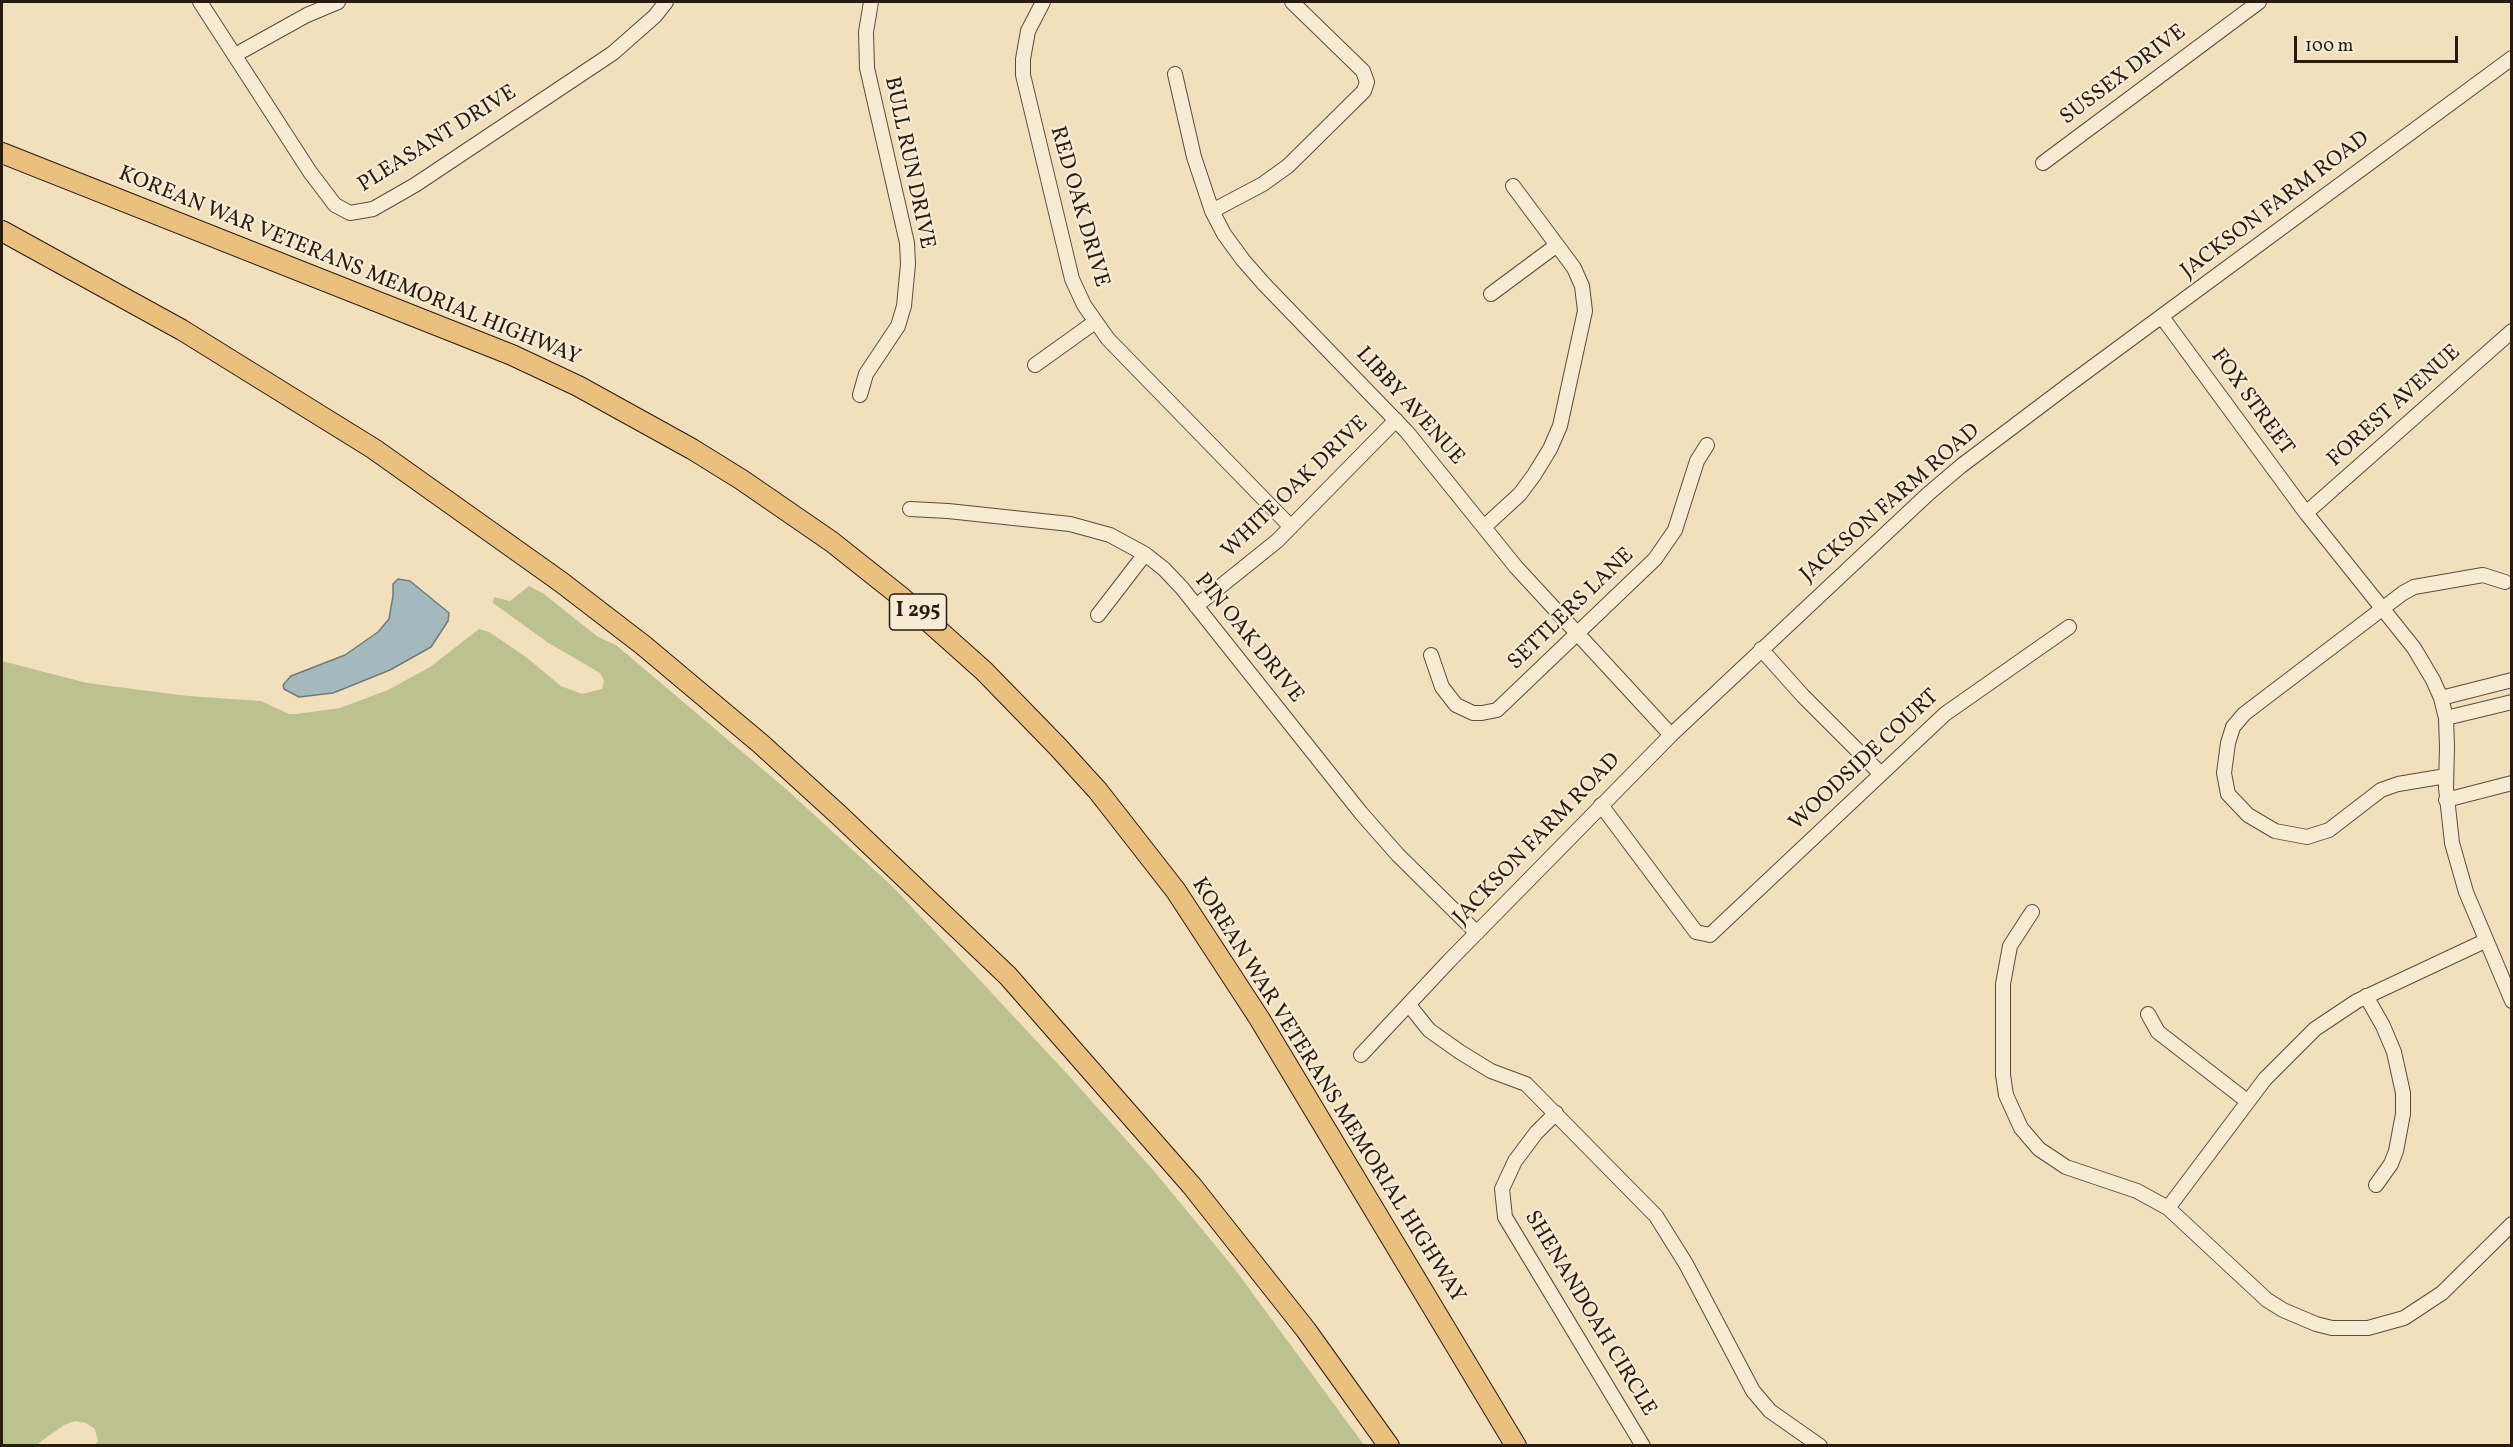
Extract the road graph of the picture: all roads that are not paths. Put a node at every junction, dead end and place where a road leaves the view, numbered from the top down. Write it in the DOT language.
graph roads {
  1 [pos="200,2"];
  2 [pos="338,2"];
  3 [pos="666,2"];
  4 [pos="872,2"];
  5 [pos="1043,2"];
  6 [pos="1292,2"];
  7 [pos="2259,2"];
  8 [pos="235,55"];
  9 [pos="2511,58"];
  10 [pos="1175,74"];
  11 [pos="2,153"];
  12 [pos="2043,163"];
  13 [pos="1513,186"];
  14 [pos="1212,211"];
  15 [pos="2,231"];
  16 [pos="1557,245"];
  17 [pos="1491,294"];
  18 [pos="2162,317"];
  19 [pos="1095,322"];
  20 [pos="2511,331"];
  21 [pos="1035,365"];
  22 [pos="860,395"];
  23 [pos="1396,420"];
  24 [pos="1707,445"];
  25 [pos="910,509"];
  26 [pos="2307,513"];
  27 [pos="1291,527"];
  28 [pos="1484,527"];
  29 [pos="1145,554"];
  30 [pos="2505,582"];
  31 [pos="1196,606"];
  32 [pos="2382,607"];
  33 [pos="1098,615"];
  34 [pos="2069,627"];
  35 [pos="1577,635"];
  36 [pos="1761,649"];
  37 [pos="1431,655"];
  38 [pos="2511,680"];
  39 [pos="2441,698"];
  40 [pos="2511,702"];
  41 [pos="2446,718"];
  42 [pos="1671,735"];
  43 [pos="1880,773"];
  44 [pos="2446,776"];
  45 [pos="2511,783"];
  46 [pos="2446,800"];
  47 [pos="1601,805"];
  48 [pos="2032,912"];
  49 [pos="1477,933"];
  50 [pos="2486,941"];
  51 [pos="2366,996"];
  52 [pos="2511,1001"];
  53 [pos="1409,1005"];
  54 [pos="2148,1014"];
  55 [pos="1361,1055"];
  56 [pos="2247,1101"];
  57 [pos="1556,1113"];
  58 [pos="2376,1185"];
  59 [pos="2168,1208"];
  60 [pos="2511,1224"];
  61 [pos="1389,1446"];
  62 [pos="1516,1446"];
  63 [pos="1643,1446"];
  64 [pos="1820,1446"];
  1 -- 8 [label="street, PLEASANT DRIVE"];
  2 -- 8 [label="street"];
  3 -- 8 [label="street, PLEASANT DRIVE"];
  4 -- 22 [label="street, BULL RUN DRIVE"];
  5 -- 19 [label="street, RED OAK DRIVE"];
  6 -- 14 [label="street"];
  7 -- 12 [label="street, SUSSEX DRIVE"];
  9 -- 18 [label="street, JACKSON FARM ROAD"];
  10 -- 14 [label="street, LIBBY AVENUE"];
  11 -- 62 [label="highway, KOREAN WAR VETERANS MEMORIAL HIGHWAY / I 295"];
  13 -- 16 [label="street"];
  14 -- 23 [label="street, LIBBY AVENUE"];
  15 -- 61 [label="highway"];
  16 -- 17 [label="street"];
  16 -- 28 [label="street"];
  18 -- 26 [label="street, FOX STREET"];
  18 -- 36 [label="street, JACKSON FARM ROAD"];
  19 -- 21 [label="street"];
  19 -- 27 [label="street, RED OAK DRIVE"];
  20 -- 26 [label="street, FOREST AVENUE"];
  23 -- 27 [label="street, WHITE OAK DRIVE"];
  23 -- 28 [label="street, LIBBY AVENUE"];
  24 -- 35 [label="street, SETTLERS LANE"];
  25 -- 29 [label="street, PIN OAK DRIVE"];
  26 -- 32 [label="street, FOX STREET"];
  27 -- 31 [label="street, WHITE OAK DRIVE"];
  28 -- 35 [label="street, LIBBY AVENUE"];
  29 -- 31 [label="street, PIN OAK DRIVE"];
  29 -- 33 [label="street"];
  30 -- 32 [label="street"];
  31 -- 49 [label="street, PIN OAK DRIVE"];
  32 -- 39 [label="street, FOX STREET"];
  32 -- 44 [label="street"];
  34 -- 43 [label="street, WOODSIDE COURT"];
  35 -- 37 [label="street, SETTLERS LANE"];
  35 -- 42 [label="street, LIBBY AVENUE"];
  36 -- 42 [label="street, JACKSON FARM ROAD"];
  36 -- 43 [label="street"];
  38 -- 39 [label="street"];
  39 -- 41 [label="street, FOX STREET"];
  40 -- 41 [label="street"];
  41 -- 44 [label="street, FOX STREET"];
  42 -- 47 [label="street, JACKSON FARM ROAD"];
  43 -- 47 [label="street, WOODSIDE COURT"];
  44 -- 46 [label="street, FOX STREET"];
  45 -- 46 [label="street"];
  46 -- 50 [label="street, FOX STREET"];
  47 -- 49 [label="street, JACKSON FARM ROAD"];
  48 -- 59 [label="street"];
  49 -- 53 [label="street, JACKSON FARM ROAD"];
  50 -- 51 [label="street"];
  50 -- 52 [label="street, FOX STREET"];
  51 -- 56 [label="street"];
  51 -- 58 [label="street"];
  53 -- 55 [label="street, JACKSON FARM ROAD"];
  53 -- 57 [label="street"];
  54 -- 56 [label="street"];
  56 -- 59 [label="street"];
  57 -- 63 [label="street, SHENANDOAH CIRCLE"];
  57 -- 64 [label="street"];
  59 -- 60 [label="street"];
}
